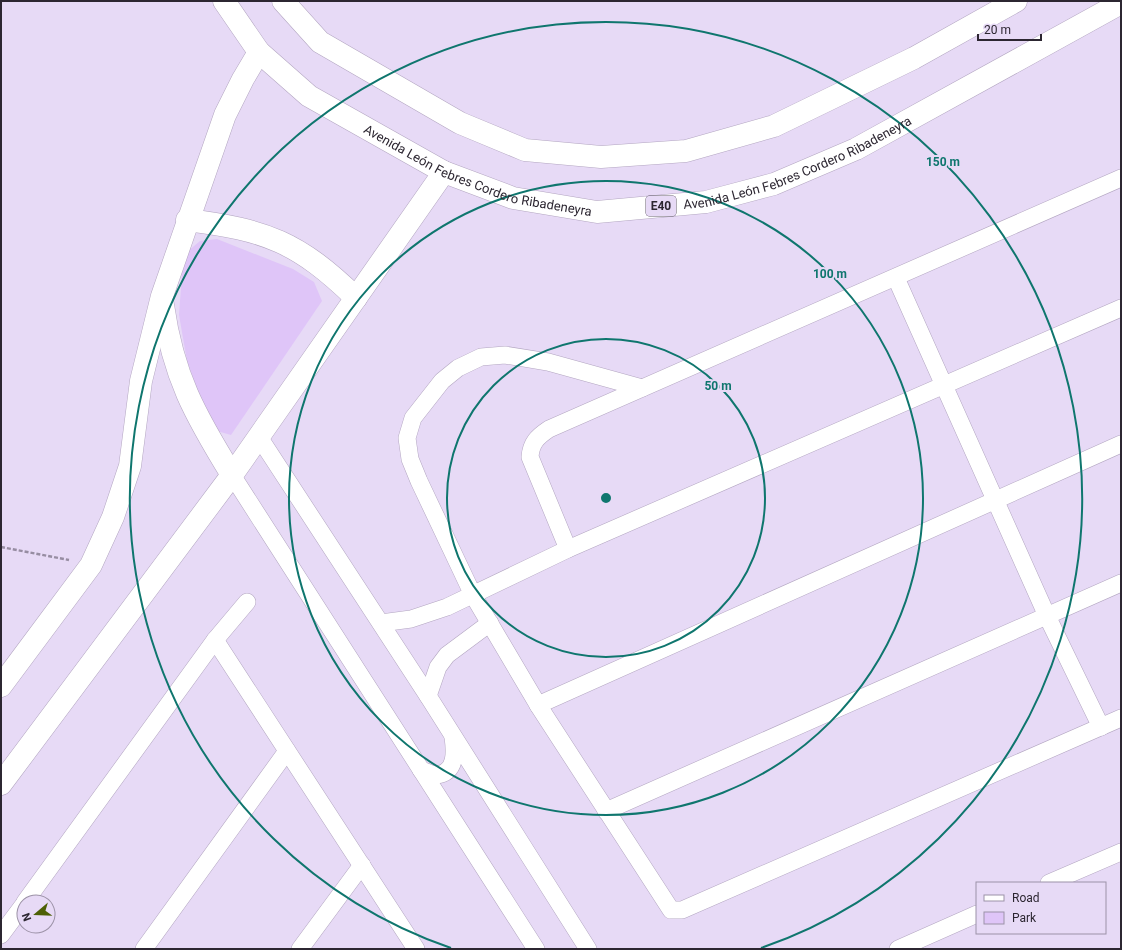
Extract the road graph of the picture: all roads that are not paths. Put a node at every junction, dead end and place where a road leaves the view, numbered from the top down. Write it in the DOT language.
graph roads {
  1 [pos="224,1"];
  2 [pos="283,1"];
  3 [pos="1016,1"];
  4 [pos="1121,3"];
  5 [pos="259,52"];
  6 [pos="444,172"];
  7 [pos="1121,178"];
  8 [pos="187,220"];
  9 [pos="896,278"];
  10 [pos="162,296"];
  11 [pos="356,298"];
  12 [pos="1121,308"];
  13 [pos="944,387"];
  14 [pos="642,388"];
  15 [pos="259,437"];
  16 [pos="1121,444"];
  17 [pos="232,475"];
  18 [pos="996,500"];
  19 [pos="568,550"];
  20 [pos="1121,583"];
  21 [pos="474,595"];
  22 [pos="247,602"];
  23 [pos="1047,616"];
  24 [pos="381,623"];
  25 [pos="490,624"];
  26 [pos="216,640"];
  27 [pos="1,686"];
  28 [pos="428,696"];
  29 [pos="538,705"];
  30 [pos="1121,718"];
  31 [pos="1100,727"];
  32 [pos="453,734"];
  33 [pos="287,751"];
  34 [pos="421,770"];
  35 [pos="1,784"];
  36 [pos="606,811"];
  37 [pos="1121,852"];
  38 [pos="362,865"];
  39 [pos="1051,882"];
  40 [pos="32,894"];
  41 [pos="976,914"];
  42 [pos="16,915"];
  43 [pos="1,935"];
  44 [pos="144,949"];
  45 [pos="300,949"];
  46 [pos="416,949"];
  47 [pos="536,949"];
  48 [pos="588,949"];
  49 [pos="898,949"];
  1 -- 5 [label="main road, Avenida León Febres Cordero Ribadeneyra / E40"];
  2 -- 3 [label="main road"];
  4 -- 6 [label="main road, Avenida León Febres Cordero Ribadeneyra / E40"];
  5 -- 6 [label="main road, Avenida León Febres Cordero Ribadeneyra / E40"];
  5 -- 8 [label="main road"];
  6 -- 11 [label="main road"];
  7 -- 9 [label="street"];
  8 -- 10 [label="main road"];
  8 -- 11 [label="main road"];
  9 -- 13 [label="street"];
  9 -- 14 [label="street"];
  10 -- 17 [label="main road"];
  10 -- 27 [label="main road"];
  11 -- 15 [label="main road"];
  12 -- 13 [label="street"];
  13 -- 18 [label="street"];
  13 -- 19 [label="street"];
  14 -- 19 [label="street"];
  14 -- 21 [label="street"];
  15 -- 17 [label="main road"];
  15 -- 24 [label="street"];
  16 -- 18 [label="street"];
  17 -- 34 [label="street"];
  17 -- 35 [label="main road"];
  18 -- 23 [label="street"];
  18 -- 29 [label="street"];
  19 -- 21 [label="street"];
  20 -- 23 [label="street"];
  21 -- 24 [label="street"];
  21 -- 25 [label="street"];
  22 -- 26 [label="street"];
  23 -- 31 [label="street"];
  23 -- 36 [label="street"];
  24 -- 28 [label="street"];
  25 -- 28 [label="street"];
  25 -- 29 [label="street"];
  26 -- 33 [label="street"];
  26 -- 40 [label="street"];
  28 -- 32 [label="street"];
  29 -- 36 [label="street"];
  30 -- 31 [label="street"];
  31 -- 36 [label="street"];
  32 -- 34 [label="street"];
  32 -- 48 [label="street"];
  33 -- 38 [label="street"];
  33 -- 44 [label="street"];
  34 -- 47 [label="street"];
  37 -- 39 [label="street"];
  38 -- 45 [label="street"];
  38 -- 46 [label="street"];
  41 -- 49 [label="street"];
  42 -- 43 [label="street"];
}
